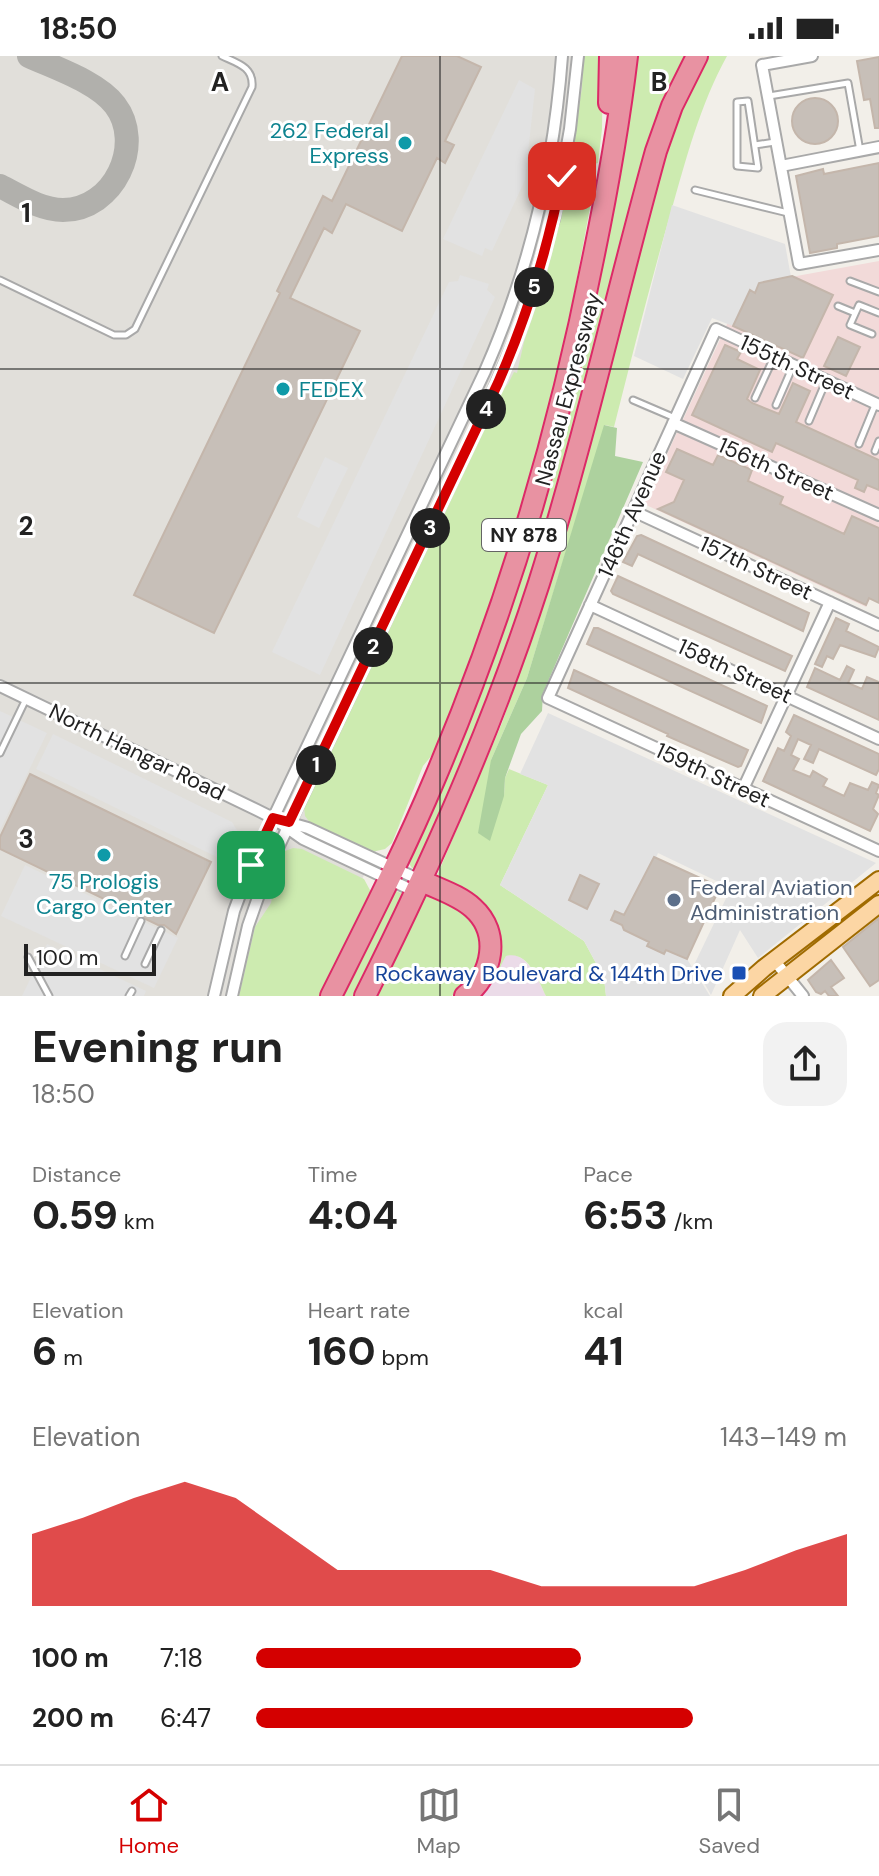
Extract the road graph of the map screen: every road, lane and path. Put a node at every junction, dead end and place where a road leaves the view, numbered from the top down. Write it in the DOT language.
graph roads {
  1 [pos="222,56"];
  2 [pos="562,56"];
  3 [pos="578,56"];
  4 [pos="610,56"];
  5 [pos="627,56"];
  6 [pos="697,56"];
  7 [pos="812,56"];
  8 [pos="769,61"];
  9 [pos="768,96"];
  10 [pos="776,142"];
  11 [pos="755,145"];
  12 [pos="879,147"];
  13 [pos="860,151"];
  14 [pos="781,166"];
  15 [pos="695,190"];
  16 [pos="789,213"];
  17 [pos="879,250"];
  18 [pos="594,254"];
  19 [pos="0,280"];
  20 [pos="850,281"];
  21 [pos="879,292"];
  22 [pos="838,306"];
  23 [pos="855,313"];
  24 [pos="879,313"];
  25 [pos="716,329"];
  26 [pos="872,334"];
  27 [pos="774,356"];
  28 [pos="794,365"];
  29 [pos="826,380"];
  30 [pos="755,398"];
  31 [pos="633,400"];
  32 [pos="877,404"];
  33 [pos="776,405"];
  34 [pos="674,420"];
  35 [pos="809,421"];
  36 [pos="879,441"];
  37 [pos="859,444"];
  38 [pos="875,451"];
  39 [pos="633,511"];
  40 [pos="879,515"];
  41 [pos="830,602"];
  42 [pos="590,605"];
  43 [pos="879,625"];
  44 [pos="0,686"];
  45 [pos="787,695"];
  46 [pos="548,698"];
  47 [pos="26,699"];
  48 [pos="879,739"];
  49 [pos="0,753"];
  50 [pos="743,789"];
  51 [pos="273,818"];
  52 [pos="288,825"];
  53 [pos="879,851"];
  54 [pos="392,874"];
  55 [pos="879,880"];
  56 [pos="419,887"];
  57 [pos="879,904"];
  58 [pos="141,921"];
  59 [pos="161,930"];
  60 [pos="125,956"];
  61 [pos="28,957"];
  62 [pos="774,960"];
  63 [pos="145,964"];
  64 [pos="787,976"];
  65 [pos="472,994"];
  66 [pos="49,996"];
  67 [pos="214,996"];
  68 [pos="232,996"];
  69 [pos="331,996"];
  70 [pos="365,996"];
  71 [pos="732,996"];
  72 [pos="762,996"];
  73 [pos="803,996"];
  1 -- 19 [label="lane"];
  2 -- 51 [label="street"];
  3 -- 52 [label="street"];
  4 -- 18 [label="highway"];
  5 -- 18 [label="highway, Nassau Expressway / NY 878"];
  6 -- 56 [label="highway, Nassau Expressway / NY 878"];
  7 -- 8 [label="street"];
  8 -- 9 [label="street"];
  9 -- 10 [label="street"];
  9 -- 13 [label="lane"];
  10 -- 11 [label="lane"];
  10 -- 14 [label="street"];
  11 -- 11 [label="lane"];
  12 -- 13 [label="street"];
  13 -- 14 [label="street"];
  14 -- 16 [label="street"];
  15 -- 16 [label="lane"];
  16 -- 17 [label="street"];
  18 -- 54 [label="highway, Nassau Expressway / NY 878"];
  20 -- 21 [label="lane"];
  22 -- 23 [label="lane"];
  23 -- 24 [label="lane"];
  23 -- 26 [label="lane"];
  25 -- 27 [label="street, 155th Street"];
  25 -- 34 [label="street, 146th Avenue"];
  27 -- 28 [label="street, 155th Street"];
  27 -- 30 [label="lane"];
  28 -- 29 [label="street, 155th Street"];
  28 -- 33 [label="lane"];
  29 -- 32 [label="street, 155th Street"];
  29 -- 35 [label="lane"];
  31 -- 34 [label="lane"];
  32 -- 37 [label="lane"];
  34 -- 39 [label="street, 146th Avenue"];
  34 -- 40 [label="street, 156th Street"];
  36 -- 38 [label="lane"];
  39 -- 41 [label="street, 157th Street"];
  39 -- 42 [label="street, 146th Avenue"];
  41 -- 43 [label="street, 157th Street"];
  41 -- 45 [label="street"];
  42 -- 45 [label="street, 158th Street"];
  42 -- 46 [label="street, 146th Avenue"];
  44 -- 47 [label="street, North Hangar Road"];
  45 -- 48 [label="street, 158th Street"];
  45 -- 50 [label="street"];
  46 -- 50 [label="street, 159th Street"];
  47 -- 49 [label="lane"];
  47 -- 51 [label="street, North Hangar Road"];
  50 -- 53 [label="street, 159th Street"];
  51 -- 52 [label="street, North Hangar Road"];
  51 -- 67 [label="street"];
  52 -- 54 [label="street, North Hangar Road"];
  52 -- 68 [label="street"];
  54 -- 56 [label="street, North Hangar Road"];
  54 -- 69 [label="highway, Nassau Expressway / NY 878"];
  55 -- 62 [label="main road"];
  56 -- 65 [label="highway"];
  56 -- 70 [label="highway, Nassau Expressway / NY 878"];
  57 -- 64 [label="main road"];
  58 -- 60 [label="lane"];
  59 -- 63 [label="lane"];
  61 -- 66 [label="lane"];
  62 -- 64 [label="street"];
  62 -- 71 [label="main road"];
  64 -- 72 [label="main road"];
  64 -- 73 [label="street"];
}
